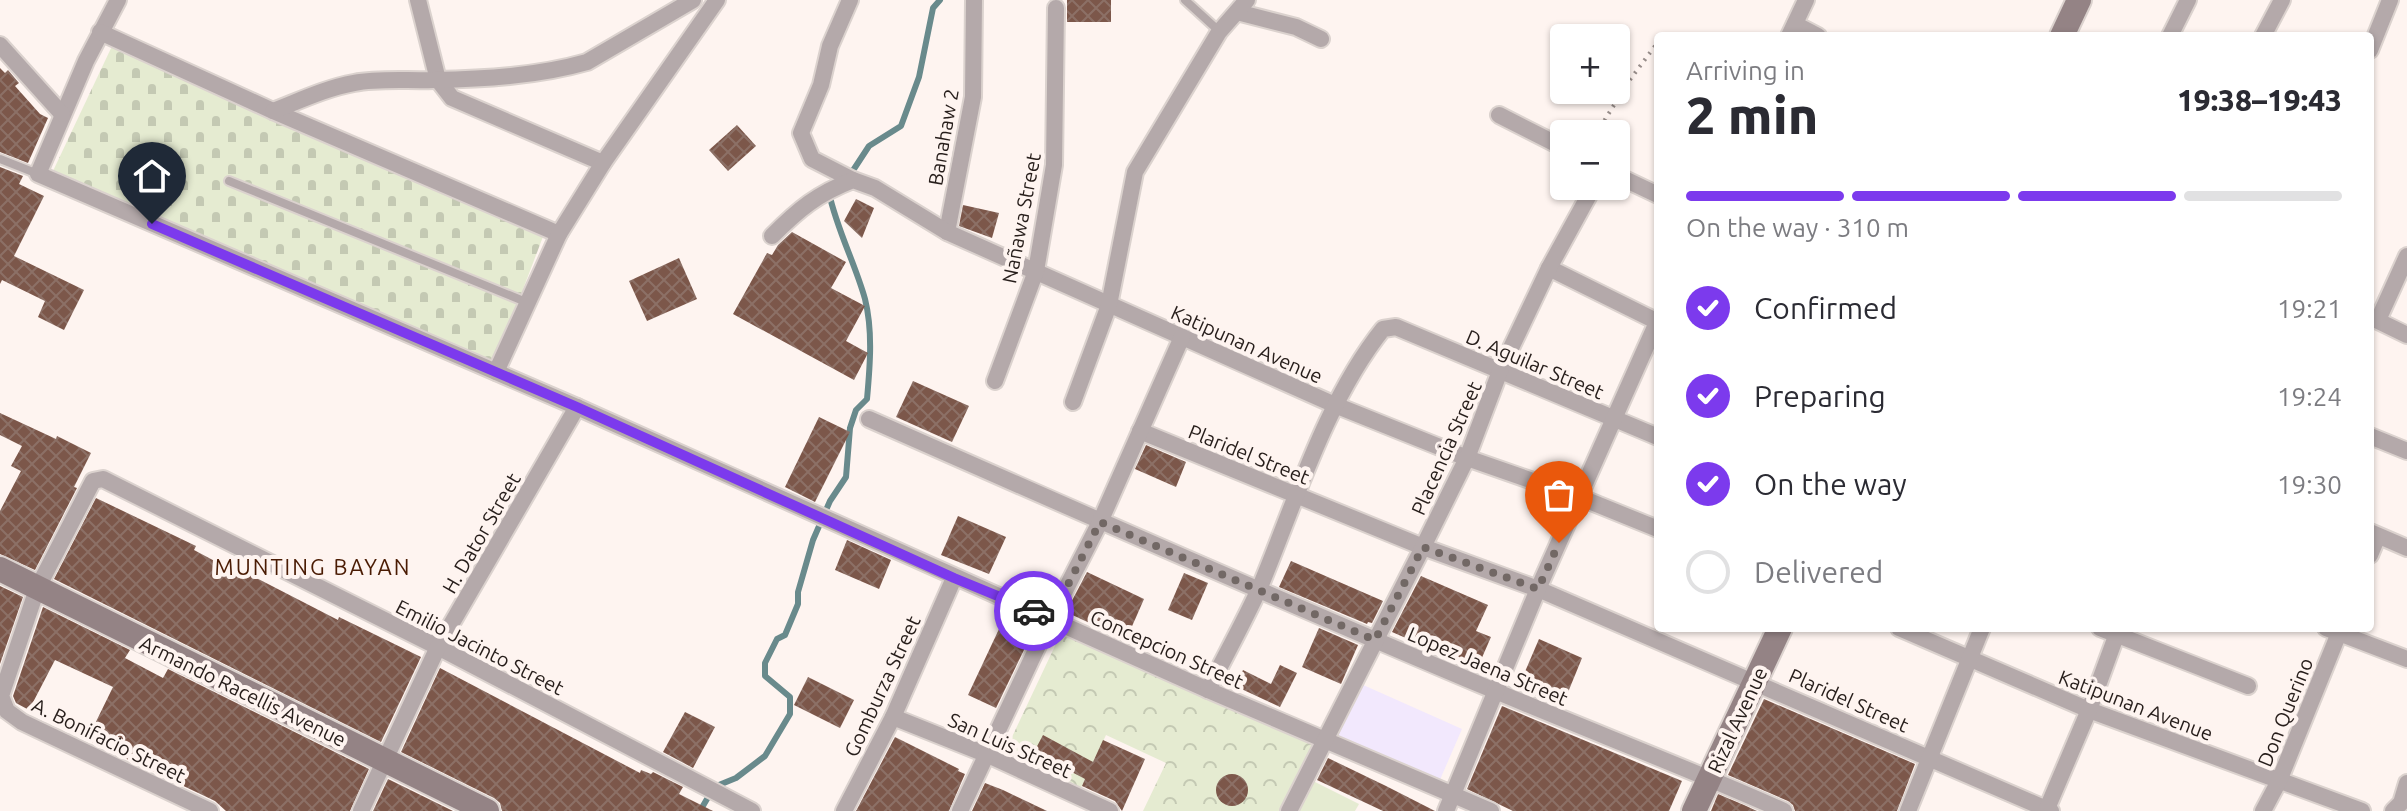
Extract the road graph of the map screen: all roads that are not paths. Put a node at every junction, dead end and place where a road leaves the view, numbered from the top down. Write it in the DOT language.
graph roads {
  1 [pos="418,0"];
  2 [pos="693,0"];
  3 [pos="717,0"];
  4 [pos="850,0"];
  5 [pos="974,0"];
  6 [pos="1185,0"];
  7 [pos="1806,0"];
  8 [pos="2079,0"];
  9 [pos="2188,0"];
  10 [pos="2282,0"];
  11 [pos="2390,0"];
  12 [pos="112,3"];
  13 [pos="1242,6"];
  14 [pos="1056,8"];
  15 [pos="1792,30"];
  16 [pos="100,32"];
  17 [pos="1219,32"];
  18 [pos="2064,32"];
  19 [pos="2172,32"];
  20 [pos="2265,32"];
  21 [pos="1321,39"];
  22 [pos="2374,40"];
  23 [pos="0,45"];
  24 [pos="438,80"];
  25 [pos="273,111"];
  26 [pos="62,114"];
  27 [pos="1499,115"];
  28 [pos="1550,141"];
  29 [pos="0,159"];
  30 [pos="603,163"];
  31 [pos="38,174"];
  32 [pos="853,180"];
  33 [pos="229,181"];
  34 [pos="1630,182"];
  35 [pos="1654,193"];
  36 [pos="1586,200"];
  37 [pos="947,232"];
  38 [pos="559,234"];
  39 [pos="772,236"];
  40 [pos="2407,256"];
  41 [pos="1549,268"];
  42 [pos="1036,271"];
  43 [pos="526,302"];
  44 [pos="1109,305"];
  45 [pos="2374,318"];
  46 [pos="1654,319"];
  47 [pos="1654,330"];
  48 [pos="2407,335"];
  49 [pos="1182,337"];
  50 [pos="1500,371"];
  51 [pos="496,372"];
  52 [pos="995,381"];
  53 [pos="1073,402"];
  54 [pos="1335,405"];
  55 [pos="577,407"];
  56 [pos="1613,418"];
  57 [pos="869,419"];
  58 [pos="1140,431"];
  59 [pos="1654,435"];
  60 [pos="2374,438"];
  61 [pos="2407,451"];
  62 [pos="1467,458"];
  63 [pos="1297,495"];
  64 [pos="1579,497"];
  65 [pos="1100,522"];
  66 [pos="1654,527"];
  67 [pos="2374,534"];
  68 [pos="1423,547"];
  69 [pos="2407,548"];
  70 [pos="0,569"];
  71 [pos="954,578"];
  72 [pos="37,589"];
  73 [pos="1538,589"];
  74 [pos="1258,590"];
  75 [pos="1051,618"];
  76 [pos="1778,632"];
  77 [pos="1909,632"];
  78 [pos="1980,632"];
  79 [pos="2110,632"];
  80 [pos="2116,632"];
  81 [pos="2334,632"];
  82 [pos="2340,632"];
  83 [pos="1375,640"];
  84 [pos="438,647"];
  85 [pos="1969,657"];
  86 [pos="2407,659"];
  87 [pos="1755,681"];
  88 [pos="2248,686"];
  89 [pos="1208,690"];
  90 [pos="1496,692"];
  91 [pos="1,696"];
  92 [pos="2089,710"];
  93 [pos="893,717"];
  94 [pos="1326,740"];
  95 [pos="988,755"];
  96 [pos="1929,758"];
  97 [pos="385,761"];
  98 [pos="1709,778"];
  99 [pos="2279,781"];
  100 [pos="2407,783"];
  101 [pos="1453,795"];
  102 [pos="750,810"];
  103 [pos="2048,810"];
  104 [pos="210,811"];
  105 [pos="361,811"];
  106 [pos="487,811"];
  107 [pos="844,811"];
  108 [pos="960,811"];
  109 [pos="1110,811"];
  110 [pos="1289,811"];
  111 [pos="1446,811"];
  112 [pos="1491,811"];
  113 [pos="1694,811"];
  114 [pos="1784,811"];
  115 [pos="1908,811"];
  116 [pos="2263,811"];
  117 [pos="2362,811"];
  118 [pos="2393,811"];
  1 -- 24 [label="street"];
  2 -- 24 [label="street"];
  3 -- 30 [label="street"];
  4 -- 32 [label="street, Katipunan Avenue"];
  5 -- 37 [label="street, Banahaw 2"];
  6 -- 17 [label="lane"];
  7 -- 15 [label="street"];
  8 -- 18 [label="main road"];
  9 -- 19 [label="street"];
  10 -- 20 [label="street"];
  11 -- 22 [label="street"];
  12 -- 16 [label="street"];
  13 -- 17 [label="street"];
  13 -- 21 [label="street"];
  14 -- 42 [label="street, Nañawa Street"];
  16 -- 25 [label="street"];
  16 -- 26 [label="street"];
  17 -- 44 [label="street"];
  23 -- 26 [label="street"];
  24 -- 25 [label="street"];
  24 -- 30 [label="street"];
  25 -- 38 [label="street"];
  26 -- 31 [label="street"];
  27 -- 28 [label="street"];
  29 -- 31 [label="lane"];
  30 -- 38 [label="street"];
  31 -- 51 [label="street, Concepcion Street"];
  32 -- 37 [label="street, Katipunan Avenue"];
  32 -- 39 [label="street"];
  33 -- 43 [label="lane"];
  34 -- 35 [label="street"];
  36 -- 41 [label="street, Placencia Street"];
  37 -- 42 [label="street, Katipunan Avenue"];
  38 -- 43 [label="street"];
  40 -- 45 [label="street"];
  41 -- 46 [label="street"];
  41 -- 50 [label="street, Placencia Street"];
  42 -- 44 [label="street, Katipunan Avenue"];
  42 -- 52 [label="street, Nañawa Street"];
  43 -- 51 [label="street"];
  44 -- 49 [label="street, Katipunan Avenue"];
  44 -- 53 [label="street"];
  45 -- 48 [label="street"];
  47 -- 56 [label="street"];
  49 -- 54 [label="street, Katipunan Avenue"];
  49 -- 58 [label="street"];
  50 -- 54 [label="street, D. Aguilar Street"];
  50 -- 56 [label="street, D. Aguilar Street"];
  50 -- 62 [label="street, Placencia Street"];
  51 -- 55 [label="street, Concepcion Street"];
  54 -- 62 [label="street, Katipunan Avenue"];
  54 -- 63 [label="street"];
  55 -- 71 [label="street, Concepcion Street"];
  55 -- 84 [label="street, H. Dator Street"];
  56 -- 59 [label="street, D. Aguilar Street"];
  56 -- 64 [label="street"];
  57 -- 65 [label="street, Lopez Jaena Street"];
  58 -- 63 [label="street, Plaridel Street"];
  58 -- 65 [label="street"];
  60 -- 61 [label="street"];
  62 -- 64 [label="street, Katipunan Avenue"];
  62 -- 68 [label="street, Placencia Street"];
  63 -- 68 [label="street, Plaridel Street"];
  63 -- 74 [label="street"];
  64 -- 66 [label="street, Katipunan Avenue"];
  64 -- 73 [label="street"];
  65 -- 74 [label="street, Lopez Jaena Street"];
  65 -- 75 [label="street"];
  67 -- 69 [label="street"];
  68 -- 73 [label="street, Plaridel Street"];
  68 -- 83 [label="street, Placencia Street"];
  70 -- 72 [label="main road, Armando Racellis Avenue"];
  71 -- 75 [label="street, Concepcion Street"];
  71 -- 93 [label="street, Gomburza Street"];
  72 -- 84 [label="street, Emilio Jacinto Street"];
  72 -- 91 [label="street"];
  72 -- 97 [label="main road, Armando Racellis Avenue"];
  73 -- 87 [label="street, Plaridel Street"];
  73 -- 90 [label="street"];
  74 -- 83 [label="street, Lopez Jaena Street"];
  74 -- 89 [label="street"];
  75 -- 89 [label="street, Concepcion Street"];
  75 -- 95 [label="street"];
  76 -- 87 [label="main road, Rizal Avenue"];
  77 -- 85 [label="street, Katipunan Avenue"];
  78 -- 85 [label="street"];
  79 -- 92 [label="street"];
  80 -- 88 [label="street"];
  81 -- 99 [label="street, Don Querino"];
  82 -- 86 [label="street"];
  83 -- 90 [label="street, Lopez Jaena Street"];
  83 -- 94 [label="street, Placencia Street"];
  84 -- 97 [label="street, H. Dator Street"];
  84 -- 102 [label="street, Emilio Jacinto Street"];
  85 -- 92 [label="street, Katipunan Avenue"];
  85 -- 96 [label="street"];
  87 -- 96 [label="street, Plaridel Street"];
  87 -- 98 [label="main road, Rizal Avenue"];
  89 -- 94 [label="street, Concepcion Street"];
  90 -- 98 [label="street, Lopez Jaena Street"];
  90 -- 101 [label="street"];
  91 -- 104 [label="street, A. Bonifacio Street"];
  92 -- 99 [label="street, Katipunan Avenue"];
  92 -- 103 [label="street"];
  93 -- 95 [label="street, San Luis Street"];
  93 -- 107 [label="street, Gomburza Street"];
  94 -- 101 [label="street, Concepcion Street"];
  94 -- 110 [label="street, Placencia Street"];
  95 -- 108 [label="street"];
  95 -- 109 [label="street, San Luis Street"];
  96 -- 103 [label="street, Plaridel Street"];
  96 -- 115 [label="street"];
  97 -- 105 [label="street, H. Dator Street"];
  97 -- 106 [label="main road, Armando Racellis Avenue"];
  98 -- 113 [label="main road, Rizal Avenue"];
  98 -- 114 [label="street, Lopez Jaena Street"];
  99 -- 116 [label="street, Don Querino"];
  99 -- 117 [label="street, Katipunan Avenue"];
  100 -- 118 [label="street"];
  101 -- 111 [label="street"];
  101 -- 112 [label="street, Concepcion Street"];
}
